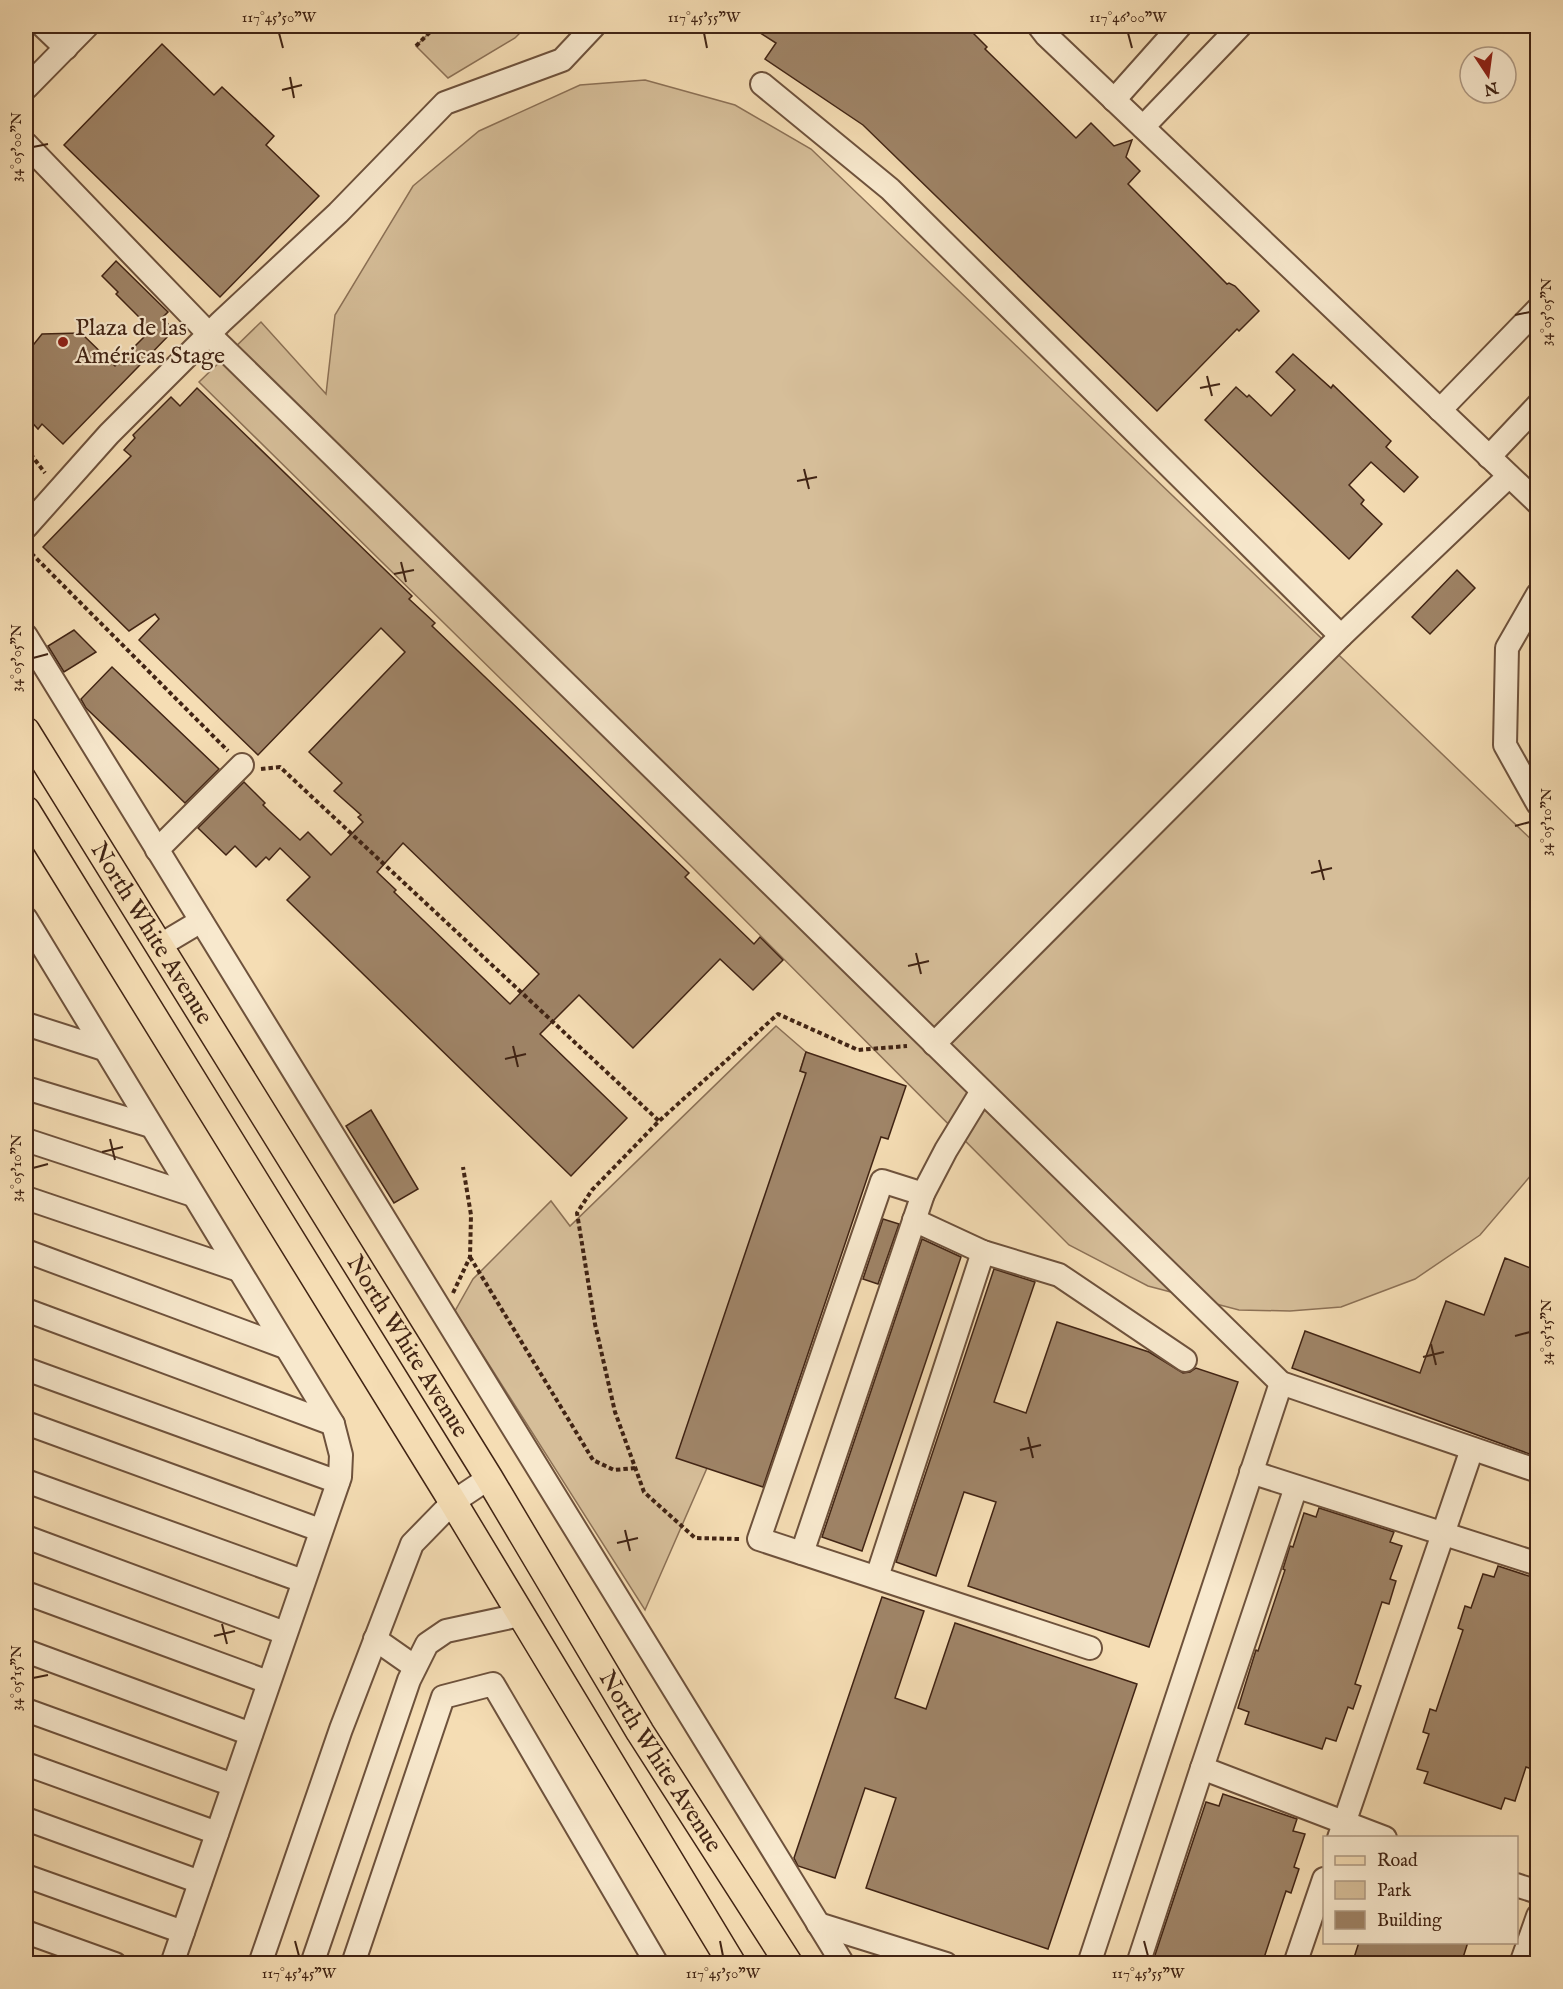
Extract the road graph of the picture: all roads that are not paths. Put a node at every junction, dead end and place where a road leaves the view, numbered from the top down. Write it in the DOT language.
graph roads {
  1 [pos="43,26"];
  2 [pos="87,26"];
  3 [pos="594,26"];
  4 [pos="1039,26"];
  5 [pos="1180,26"];
  6 [pos="1240,26"];
  7 [pos="66,48"];
  8 [pos="762,84"];
  9 [pos="26,88"];
  10 [pos="1114,100"];
  11 [pos="1143,127"];
  12 [pos="26,144"];
  13 [pos="1538,309"];
  14 [pos="209,334"];
  15 [pos="1538,405"];
  16 [pos="1440,410"];
  17 [pos="1489,457"];
  18 [pos="1509,476"];
  19 [pos="1538,503"];
  20 [pos="26,527"];
  21 [pos="1538,594"];
  22 [pos="26,636"];
  23 [pos="1341,636"];
  24 [pos="26,731"];
  25 [pos="242,765"];
  26 [pos="1538,804"];
  27 [pos="26,810"];
  28 [pos="157,850"];
  29 [pos="26,919"];
  30 [pos="201,921"];
  31 [pos="159,946"];
  32 [pos="26,1024"];
  33 [pos="934,1044"];
  34 [pos="104,1049"];
  35 [pos="26,1088"];
  36 [pos="982,1091"];
  37 [pos="151,1126"];
  38 [pos="26,1140"];
  39 [pos="923,1194"];
  40 [pos="193,1195"];
  41 [pos="26,1198"];
  42 [pos="914,1220"];
  43 [pos="26,1251"];
  44 [pos="984,1252"];
  45 [pos="239,1270"];
  46 [pos="26,1310"];
  47 [pos="285,1347"];
  48 [pos="1185,1360"];
  49 [pos="26,1369"];
  50 [pos="1281,1383"];
  51 [pos="26,1423"];
  52 [pos="333,1424"];
  53 [pos="1472,1449"];
  54 [pos="1538,1471"];
  55 [pos="1251,1472"];
  56 [pos="489,1478"];
  57 [pos="26,1481"];
  58 [pos="338,1482"];
  59 [pos="1296,1487"];
  60 [pos="453,1502"];
  61 [pos="320,1530"];
  62 [pos="1444,1534"];
  63 [pos="26,1537"];
  64 [pos="802,1553"];
  65 [pos="1538,1564"];
  66 [pos="877,1577"];
  67 [pos="303,1581"];
  68 [pos="26,1593"];
  69 [pos="520,1615"];
  70 [pos="285,1633"];
  71 [pos="375,1639"];
  72 [pos="1090,1648"];
  73 [pos="26,1651"];
  74 [pos="415,1667"];
  75 [pos="268,1682"];
  76 [pos="26,1710"];
  77 [pos="251,1734"];
  78 [pos="26,1764"];
  79 [pos="1202,1768"];
  80 [pos="233,1785"];
  81 [pos="26,1819"];
  82 [pos="1342,1830"];
  83 [pos="217,1833"];
  84 [pos="1374,1836"];
  85 [pos="26,1876"];
  86 [pos="200,1882"];
  87 [pos="1323,1882"];
  88 [pos="1518,1886"];
  89 [pos="1538,1892"];
  90 [pos="1538,1916"];
  91 [pos="818,1924"];
  92 [pos="26,1932"];
  93 [pos="183,1932"];
  94 [pos="115,1964"];
  95 [pos="172,1964"];
  96 [pos="260,1964"];
  97 [pos="312,1964"];
  98 [pos="354,1964"];
  99 [pos="657,1964"];
  100 [pos="732,1964"];
  101 [pos="789,1964"];
  102 [pos="843,1964"];
  103 [pos="945,1964"];
  104 [pos="1089,1964"];
  105 [pos="1138,1964"];
  106 [pos="1295,1964"];
  107 [pos="1521,1964"];
  1 -- 7 [label="street"];
  2 -- 7 [label="street"];
  3 -- 14 [label="street"];
  4 -- 10 [label="street"];
  5 -- 10 [label="street"];
  6 -- 11 [label="street"];
  7 -- 9 [label="street"];
  8 -- 23 [label="street"];
  10 -- 11 [label="street"];
  11 -- 16 [label="street"];
  12 -- 14 [label="street"];
  13 -- 16 [label="street"];
  14 -- 20 [label="street"];
  14 -- 33 [label="street"];
  15 -- 17 [label="street"];
  16 -- 17 [label="street"];
  17 -- 18 [label="street"];
  18 -- 19 [label="street"];
  18 -- 23 [label="street"];
  21 -- 26 [label="street"];
  22 -- 28 [label="street"];
  23 -- 33 [label="street"];
  24 -- 31 [label="main road, North White Avenue"];
  25 -- 28 [label="street"];
  27 -- 60 [label="main road, North White Avenue"];
  28 -- 30 [label="street"];
  29 -- 34 [label="street"];
  30 -- 31 [label="street"];
  30 -- 91 [label="street"];
  31 -- 56 [label="main road, North White Avenue"];
  32 -- 34 [label="street"];
  33 -- 36 [label="street"];
  34 -- 37 [label="street"];
  35 -- 37 [label="street"];
  36 -- 39 [label="street"];
  36 -- 50 [label="street"];
  37 -- 40 [label="street"];
  38 -- 40 [label="street"];
  39 -- 42 [label="street"];
  39 -- 64 [label="street"];
  40 -- 45 [label="street"];
  41 -- 45 [label="street"];
  42 -- 44 [label="street"];
  42 -- 64 [label="street"];
  43 -- 47 [label="street"];
  44 -- 48 [label="street"];
  44 -- 66 [label="street"];
  45 -- 47 [label="street"];
  46 -- 52 [label="street"];
  47 -- 52 [label="street"];
  49 -- 58 [label="street"];
  50 -- 53 [label="street"];
  50 -- 55 [label="street"];
  51 -- 61 [label="street"];
  52 -- 58 [label="street"];
  53 -- 54 [label="street"];
  53 -- 62 [label="street"];
  55 -- 59 [label="street"];
  55 -- 104 [label="street"];
  56 -- 60 [label="street"];
  56 -- 101 [label="main road, North White Avenue"];
  57 -- 67 [label="street"];
  58 -- 61 [label="street"];
  59 -- 62 [label="street"];
  59 -- 79 [label="street"];
  60 -- 69 [label="main road, North White Avenue"];
  60 -- 71 [label="street"];
  61 -- 67 [label="street"];
  62 -- 65 [label="street"];
  62 -- 82 [label="street"];
  63 -- 70 [label="street"];
  64 -- 66 [label="street"];
  66 -- 72 [label="street"];
  67 -- 70 [label="street"];
  68 -- 75 [label="street"];
  69 -- 74 [label="street"];
  69 -- 100 [label="main road, North White Avenue"];
  70 -- 75 [label="street"];
  71 -- 74 [label="street"];
  71 -- 96 [label="street"];
  73 -- 77 [label="street"];
  74 -- 97 [label="street"];
  75 -- 77 [label="street"];
  76 -- 80 [label="street"];
  77 -- 80 [label="street"];
  78 -- 83 [label="street"];
  79 -- 82 [label="street"];
  79 -- 105 [label="street"];
  80 -- 83 [label="street"];
  81 -- 86 [label="street"];
  82 -- 84 [label="street"];
  83 -- 86 [label="street"];
  85 -- 93 [label="street"];
  86 -- 93 [label="street"];
  87 -- 106 [label="street"];
  88 -- 89 [label="street"];
  90 -- 107 [label="street"];
  91 -- 102 [label="street"];
  91 -- 103 [label="street"];
  92 -- 94 [label="street"];
  93 -- 95 [label="street"];
  98 -- 99 [label="street"];
}
